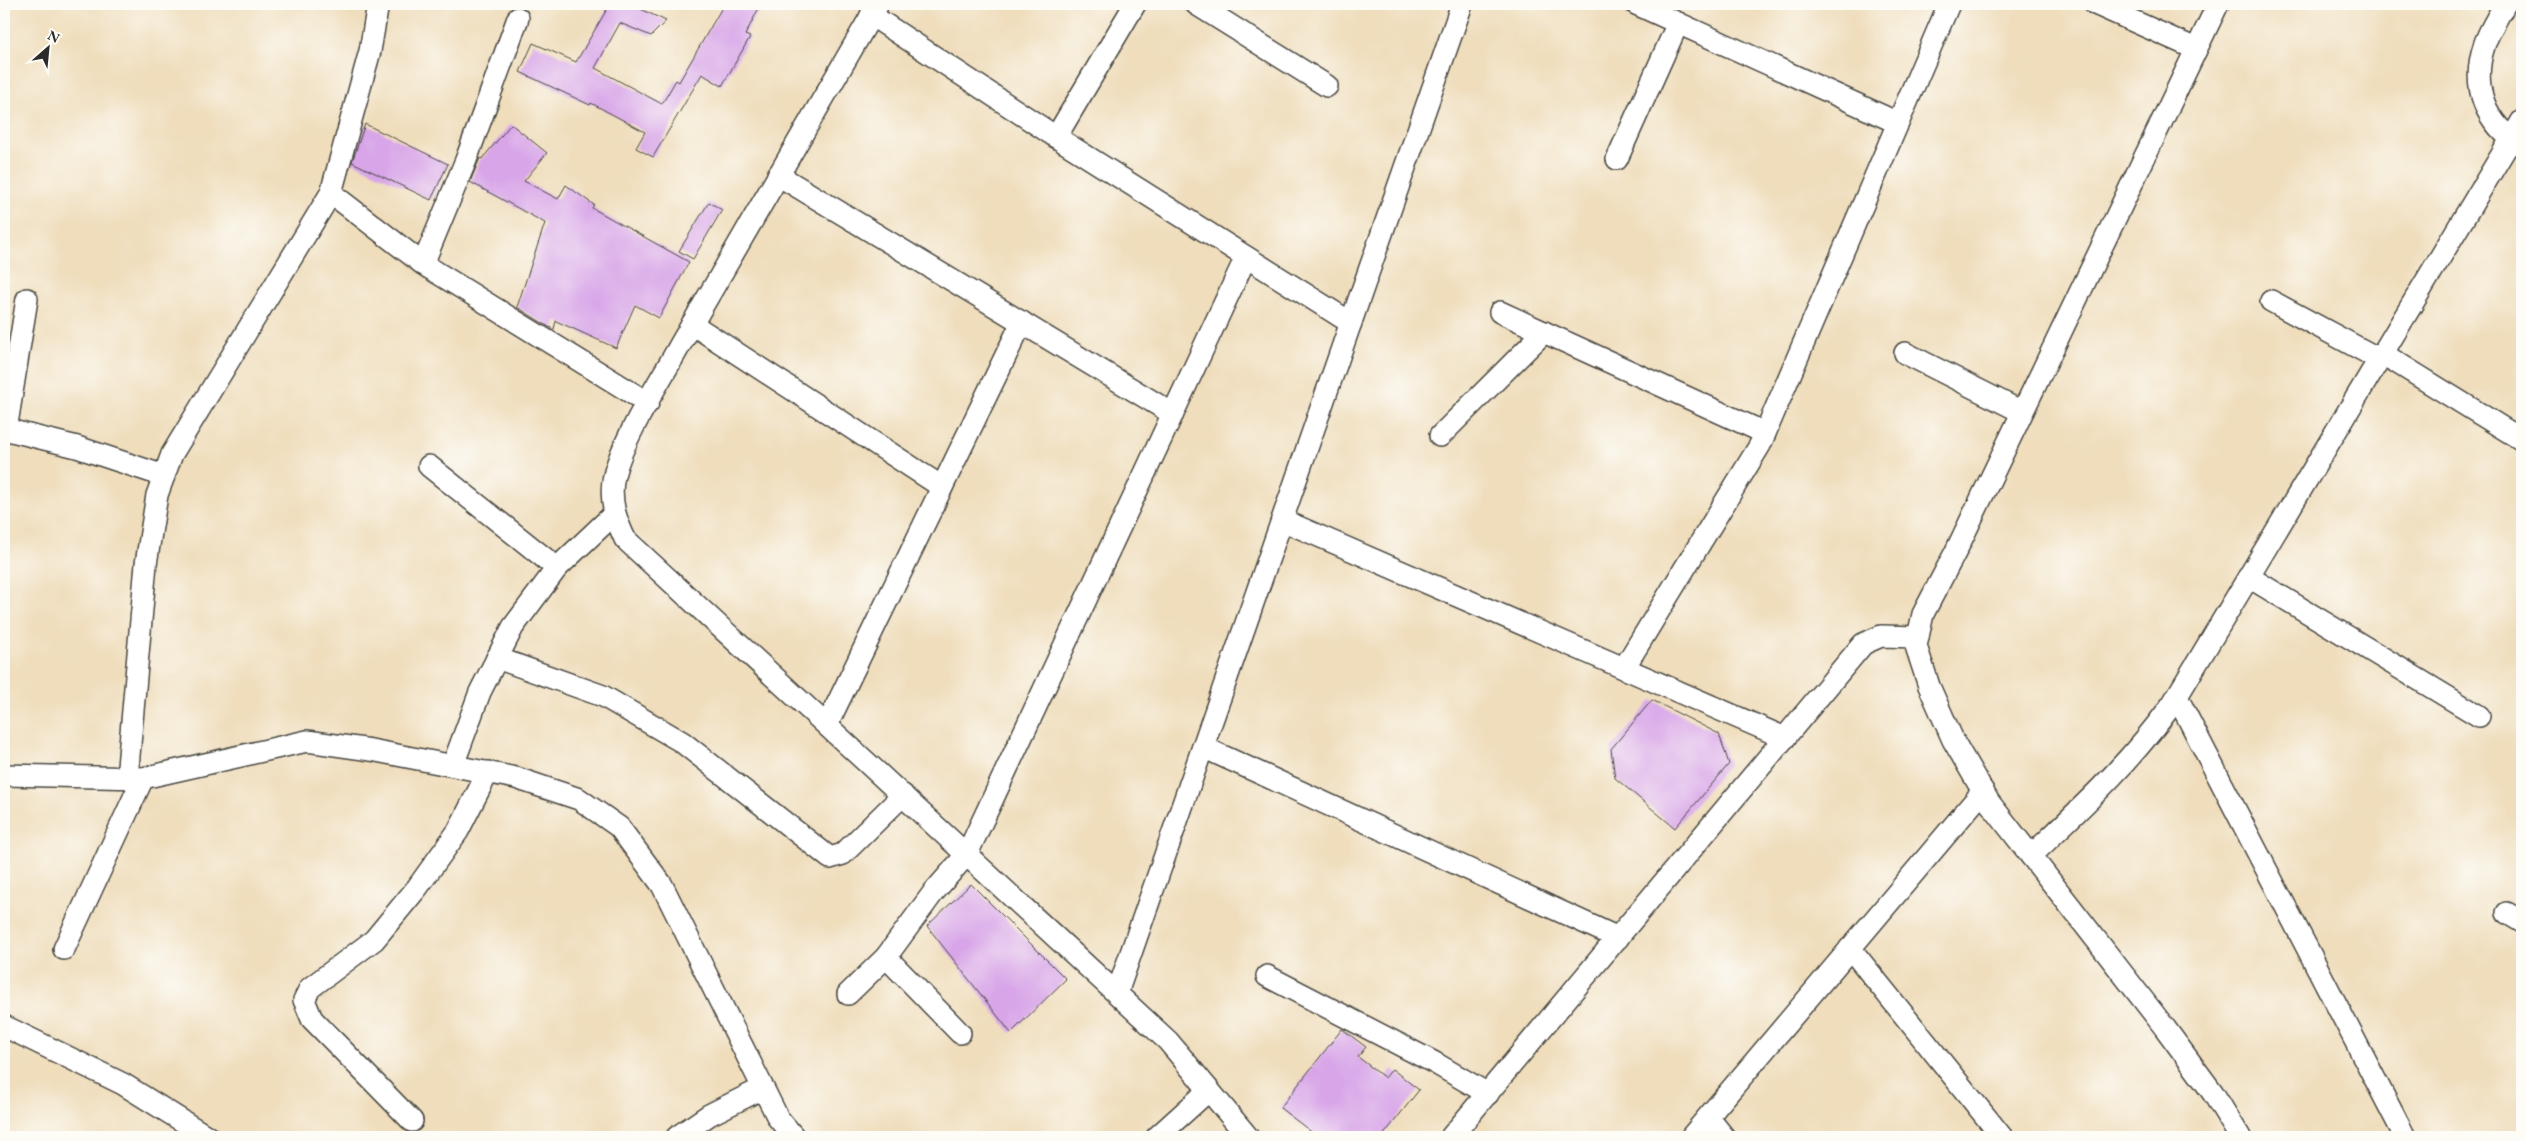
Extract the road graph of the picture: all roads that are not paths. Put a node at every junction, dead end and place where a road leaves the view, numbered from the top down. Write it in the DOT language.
graph roads {
  1 [pos="378,4"];
  2 [pos="1136,4"];
  3 [pos="1196,4"];
  4 [pos="1462,4"];
  5 [pos="1636,4"];
  6 [pos="1949,4"];
  7 [pos="2095,4"];
  8 [pos="2218,4"];
  9 [pos="2504,4"];
  10 [pos="875,9"];
  11 [pos="518,18"];
  12 [pos="1678,23"];
  13 [pos="2196,49"];
  14 [pos="1327,86"];
  15 [pos="2522,120"];
  16 [pos="1898,124"];
  17 [pos="1056,137"];
  18 [pos="2517,143"];
  19 [pos="1617,160"];
  20 [pos="778,175"];
  21 [pos="331,193"];
  22 [pos="1246,257"];
  23 [pos="423,264"];
  24 [pos="27,299"];
  25 [pos="2271,301"];
  26 [pos="1500,312"];
  27 [pos="1022,322"];
  28 [pos="1351,323"];
  29 [pos="692,324"];
  30 [pos="1544,332"];
  31 [pos="1904,353"];
  32 [pos="2381,357"];
  33 [pos="648,403"];
  34 [pos="2022,412"];
  35 [pos="1173,414"];
  36 [pos="5,429"];
  37 [pos="1765,433"];
  38 [pos="1440,436"];
  39 [pos="2522,440"];
  40 [pos="429,466"];
  41 [pos="164,476"];
  42 [pos="942,487"];
  43 [pos="614,514"];
  44 [pos="1282,520"];
  45 [pos="557,568"];
  46 [pos="2249,577"];
  47 [pos="1918,636"];
  48 [pos="497,658"];
  49 [pos="1624,668"];
  50 [pos="2177,697"];
  51 [pos="2479,716"];
  52 [pos="827,725"];
  53 [pos="1785,738"];
  54 [pos="1203,747"];
  55 [pos="454,766"];
  56 [pos="488,772"];
  57 [pos="4,775"];
  58 [pos="135,778"];
  59 [pos="1983,791"];
  60 [pos="903,794"];
  61 [pos="967,854"];
  62 [pos="2031,856"];
  63 [pos="1618,938"];
  64 [pos="1850,948"];
  65 [pos="64,949"];
  66 [pos="886,957"];
  67 [pos="1267,976"];
  68 [pos="1117,993"];
  69 [pos="848,994"];
  70 [pos="4,1026"];
  71 [pos="960,1033"];
  72 [pos="762,1088"];
  73 [pos="1209,1090"];
  74 [pos="1488,1094"];
  75 [pos="1708,1117"];
  76 [pos="412,1121"];
  77 [pos="208,1137"];
  78 [pos="677,1137"];
  79 [pos="794,1137"];
  80 [pos="1157,1137"];
  81 [pos="1248,1137"];
  82 [pos="1451,1137"];
  83 [pos="1691,1137"];
  84 [pos="1724,1137"];
  85 [pos="2002,1137"];
  86 [pos="2240,1137"];
  87 [pos="2405,1137"];
  1 -- 21 [label="street"];
  2 -- 17 [label="street"];
  3 -- 14 [label="street"];
  4 -- 28 [label="street"];
  5 -- 12 [label="street"];
  6 -- 16 [label="street"];
  7 -- 13 [label="street"];
  8 -- 13 [label="street"];
  9 -- 18 [label="street"];
  10 -- 17 [label="street"];
  10 -- 20 [label="street"];
  11 -- 23 [label="street"];
  12 -- 16 [label="street"];
  12 -- 19 [label="street"];
  13 -- 34 [label="street"];
  15 -- 18 [label="street"];
  16 -- 37 [label="street"];
  17 -- 22 [label="street"];
  18 -- 32 [label="street"];
  20 -- 27 [label="street"];
  20 -- 29 [label="street"];
  21 -- 23 [label="street"];
  21 -- 41 [label="street"];
  22 -- 28 [label="street"];
  22 -- 35 [label="street"];
  23 -- 33 [label="street"];
  24 -- 36 [label="street"];
  25 -- 32 [label="street"];
  26 -- 30 [label="street"];
  27 -- 35 [label="street"];
  27 -- 42 [label="street"];
  28 -- 44 [label="street"];
  29 -- 33 [label="street"];
  29 -- 42 [label="street"];
  30 -- 37 [label="street"];
  30 -- 38 [label="street"];
  31 -- 34 [label="street"];
  32 -- 39 [label="street"];
  32 -- 46 [label="street"];
  33 -- 43 [label="street"];
  34 -- 47 [label="street"];
  35 -- 61 [label="street"];
  36 -- 41 [label="street"];
  37 -- 49 [label="street"];
  40 -- 45 [label="street"];
  41 -- 58 [label="street"];
  42 -- 52 [label="street"];
  43 -- 45 [label="street"];
  43 -- 52 [label="street"];
  44 -- 49 [label="street"];
  44 -- 54 [label="street"];
  45 -- 48 [label="street"];
  46 -- 50 [label="street"];
  46 -- 51 [label="street"];
  47 -- 53 [label="street"];
  47 -- 59 [label="street"];
  48 -- 55 [label="street"];
  48 -- 60 [label="street"];
  49 -- 53 [label="street"];
  50 -- 62 [label="street"];
  50 -- 87 [label="street"];
  52 -- 60 [label="street"];
  53 -- 63 [label="street"];
  54 -- 63 [label="street"];
  54 -- 68 [label="street"];
  55 -- 56 [label="street"];
  55 -- 58 [label="street"];
  56 -- 72 [label="street"];
  56 -- 76 [label="street"];
  57 -- 58 [label="street"];
  58 -- 65 [label="street"];
  59 -- 62 [label="street"];
  59 -- 64 [label="street"];
  60 -- 61 [label="street"];
  61 -- 66 [label="street"];
  61 -- 68 [label="street"];
  62 -- 86 [label="street"];
  63 -- 74 [label="street"];
  64 -- 75 [label="street"];
  64 -- 85 [label="street"];
  66 -- 69 [label="street"];
  66 -- 71 [label="street"];
  67 -- 74 [label="street"];
  68 -- 73 [label="street"];
  70 -- 77 [label="street"];
  72 -- 78 [label="street"];
  72 -- 79 [label="street"];
  73 -- 80 [label="street"];
  73 -- 81 [label="street"];
  74 -- 82 [label="street"];
  75 -- 83 [label="street"];
  75 -- 84 [label="street"];
}
